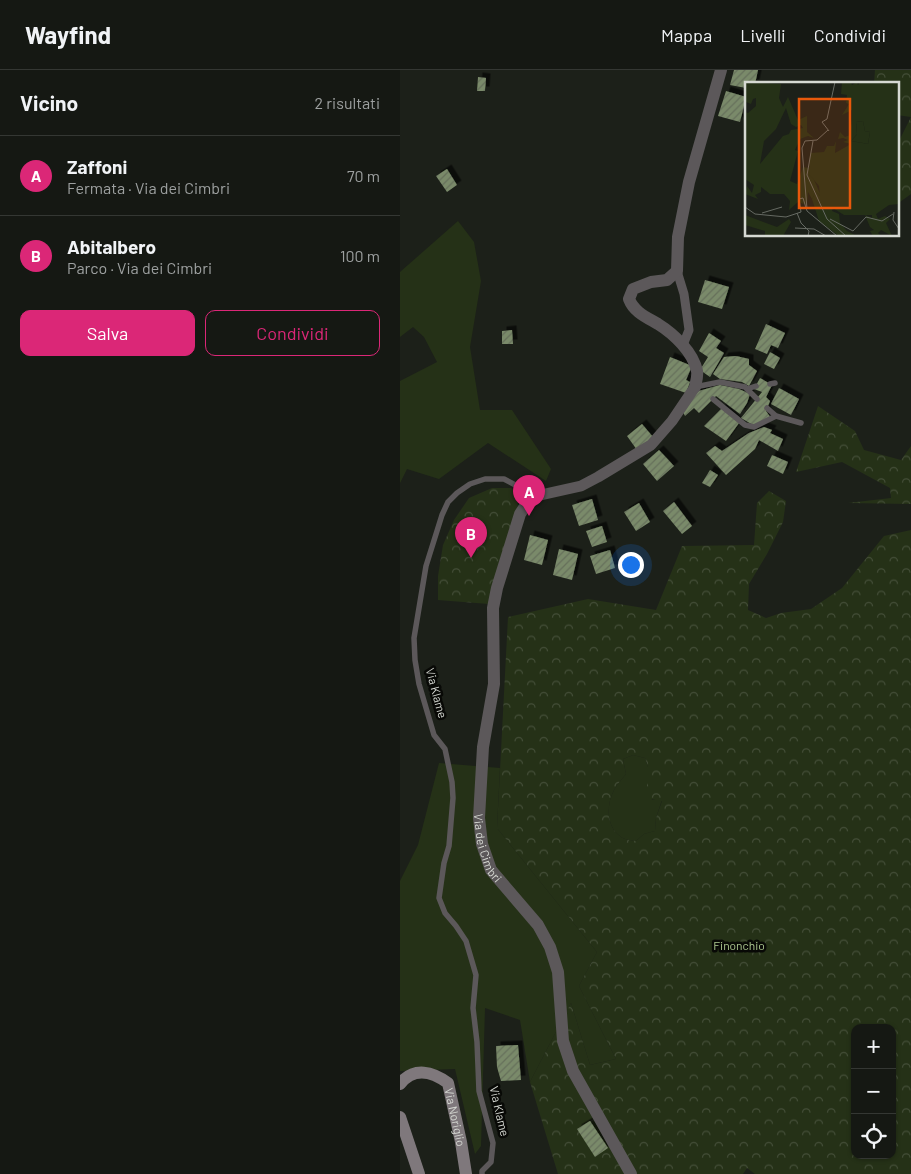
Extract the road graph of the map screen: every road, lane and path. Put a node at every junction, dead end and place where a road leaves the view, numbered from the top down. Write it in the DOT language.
graph roads {
  1 [pos="721,70"];
  2 [pos="677,271"];
  3 [pos="682,345"];
  4 [pos="756,386"];
  5 [pos="697,388"];
  6 [pos="747,389"];
  7 [pos="713,399"];
  8 [pos="757,399"];
  9 [pos="767,408"];
  10 [pos="776,416"];
  11 [pos="801,423"];
  12 [pos="536,496"];
  13 [pos="400,1084"];
  14 [pos="400,1117"];
  15 [pos="404,1138"];
  16 [pos="419,1174"];
  17 [pos="466,1174"];
  18 [pos="482,1174"];
  19 [pos="631,1174"];
  1 -- 2 [label="street"];
  2 -- 3 [label="street"];
  2 -- 3 [label="street"];
  3 -- 5 [label="street"];
  4 -- 6 [label="lane"];
  5 -- 6 [label="lane"];
  5 -- 12 [label="street"];
  6 -- 8 [label="lane"];
  7 -- 10 [label="lane"];
  9 -- 10 [label="lane"];
  10 -- 11 [label="lane"];
  12 -- 18 [label="lane, Via Klame"];
  12 -- 19 [label="street, Via dei Cimbri"];
  13 -- 17 [label="main road, Via Noriglio"];
  14 -- 15 [label="main road"];
  15 -- 16 [label="main road"];
}
